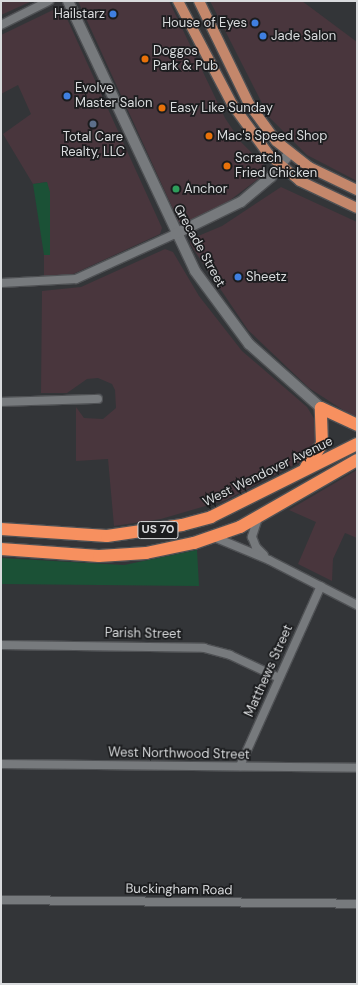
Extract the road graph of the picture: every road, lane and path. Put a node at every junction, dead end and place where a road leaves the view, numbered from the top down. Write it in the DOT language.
graph roads {
  1 [pos="49,1"];
  2 [pos="68,1"];
  3 [pos="178,1"];
  4 [pos="199,1"];
  5 [pos="1,25"];
  6 [pos="290,153"];
  7 [pos="281,166"];
  8 [pos="357,190"];
  9 [pos="357,208"];
  10 [pos="175,234"];
  11 [pos="1,283"];
  12 [pos="98,399"];
  13 [pos="1,402"];
  14 [pos="321,408"];
  15 [pos="357,424"];
  16 [pos="357,444"];
  17 [pos="357,460"];
  18 [pos="303,471"];
  19 [pos="258,518"];
  20 [pos="1,529"];
  21 [pos="214,537"];
  22 [pos="1,549"];
  23 [pos="269,560"];
  24 [pos="321,586"];
  25 [pos="357,605"];
  26 [pos="1,645"];
  27 [pos="279,678"];
  28 [pos="1,764"];
  29 [pos="240,766"];
  30 [pos="357,768"];
  31 [pos="1,900"];
  32 [pos="357,904"];
  1 -- 5 [label="street"];
  2 -- 10 [label="street, Grecade Street"];
  3 -- 7 [label="main road"];
  4 -- 6 [label="main road"];
  6 -- 7 [label="street"];
  6 -- 8 [label="main road"];
  7 -- 9 [label="main road"];
  7 -- 10 [label="street"];
  10 -- 11 [label="street"];
  10 -- 14 [label="street, Grecade Street"];
  12 -- 13 [label="street"];
  14 -- 15 [label="highway"];
  14 -- 18 [label="highway"];
  16 -- 18 [label="highway, West Wendover Avenue / US 70"];
  17 -- 19 [label="highway, US 70"];
  18 -- 20 [label="highway, West Wendover Avenue / US 70"];
  19 -- 21 [label="highway, US 70"];
  19 -- 23 [label="street"];
  21 -- 22 [label="highway, US 70"];
  21 -- 23 [label="street"];
  23 -- 24 [label="street"];
  24 -- 25 [label="street"];
  24 -- 27 [label="street, Matthews Street"];
  26 -- 27 [label="street, Parish Street"];
  27 -- 29 [label="street, Matthews Street"];
  28 -- 29 [label="street, West Northwood Street"];
  29 -- 30 [label="street, West Northwood Street"];
  31 -- 32 [label="street, Buckingham Road"];
}
